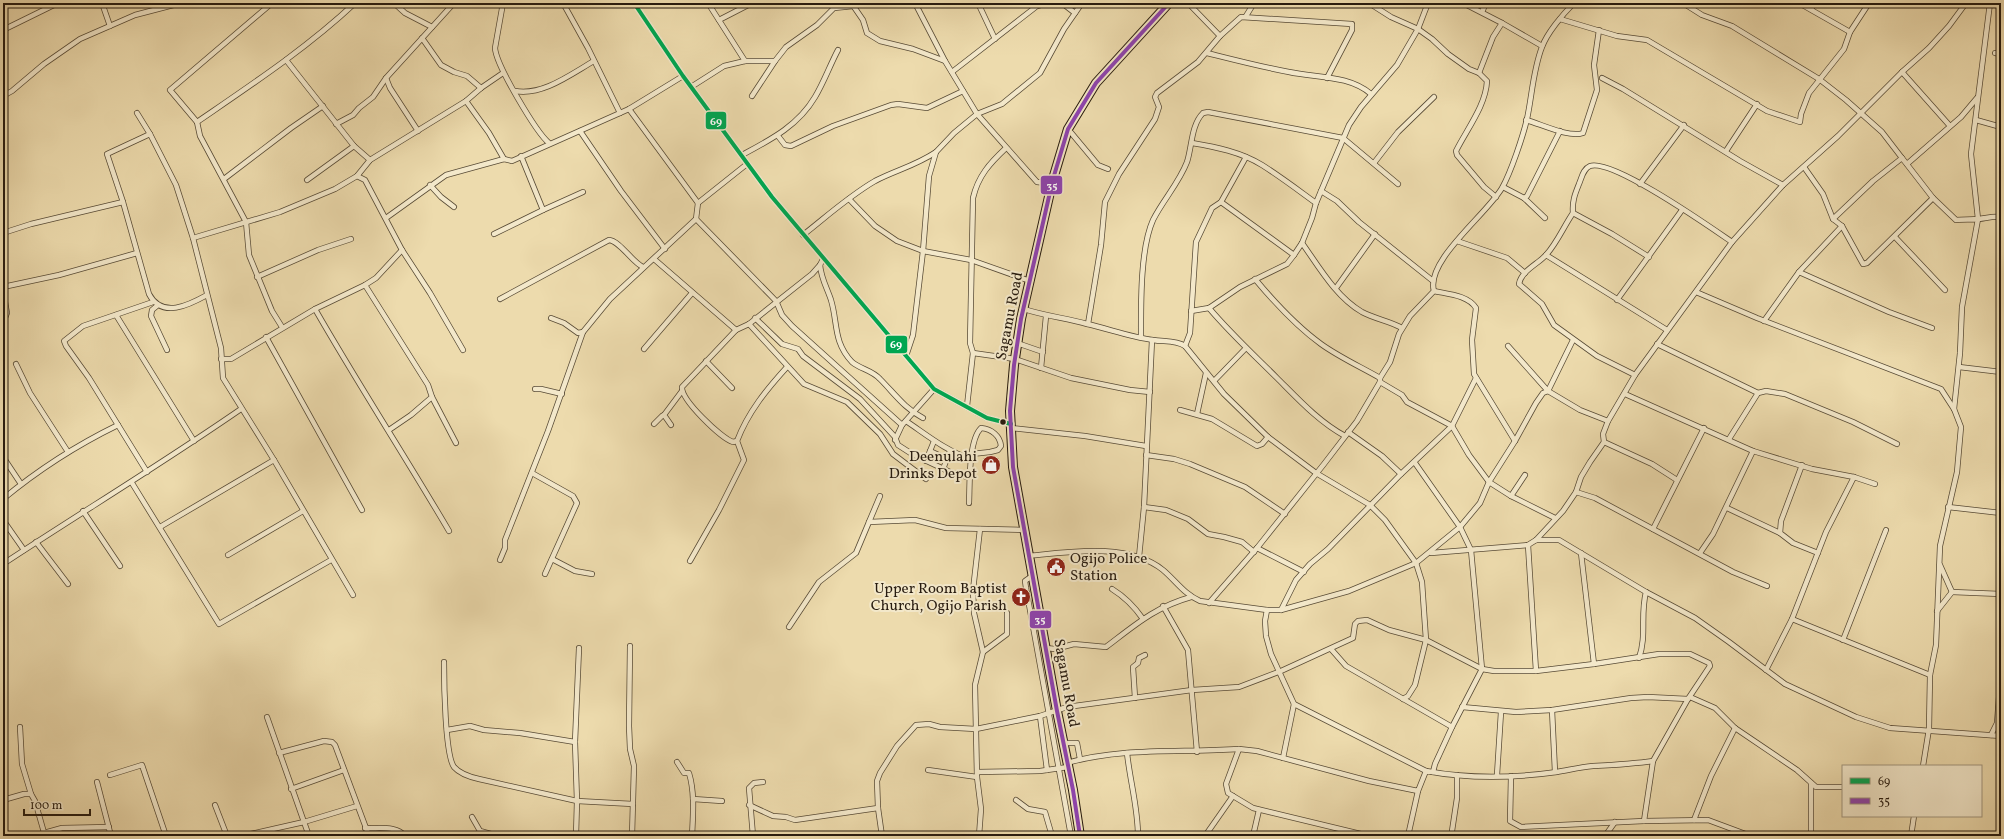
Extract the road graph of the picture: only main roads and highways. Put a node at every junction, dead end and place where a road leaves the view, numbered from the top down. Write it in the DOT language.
graph roads {
  1 [pos="1169,3"];
  2 [pos="1076,836"];
  1 -- 2 [label="highway, Sagamu Road"];
}
